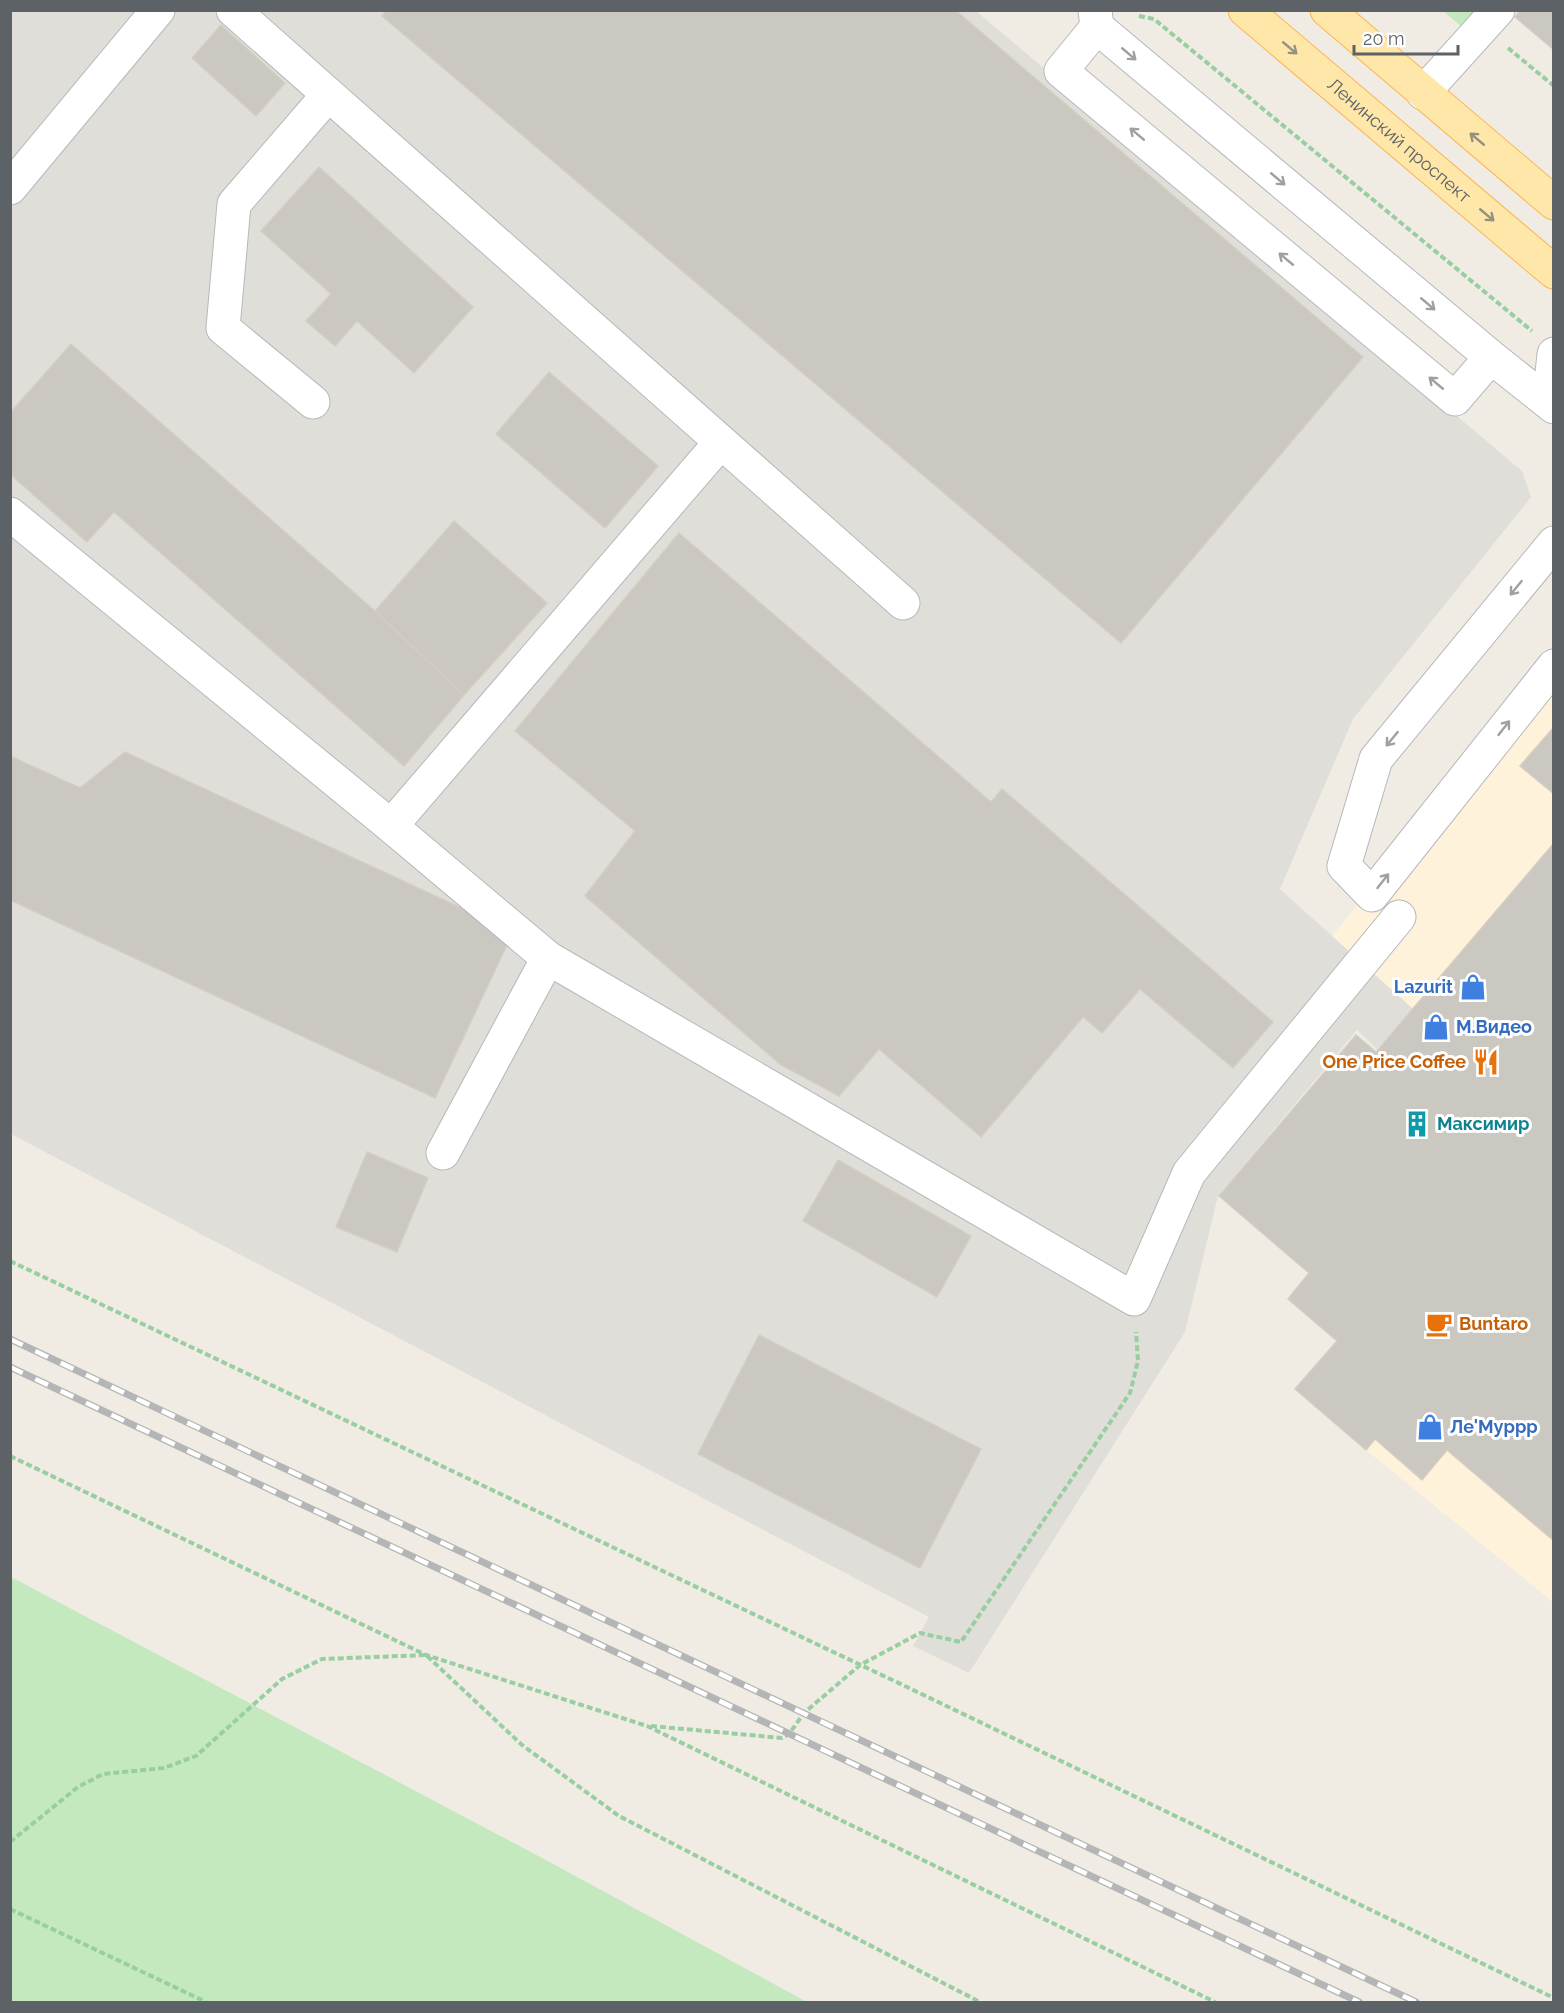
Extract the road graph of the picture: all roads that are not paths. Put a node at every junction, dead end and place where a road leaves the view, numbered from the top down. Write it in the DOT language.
graph roads {
  1 [pos="158,10"];
  2 [pos="233,10"];
  3 [pos="1245,10"];
  4 [pos="1328,10"];
  5 [pos="1498,10"];
  6 [pos="1096,19"];
  7 [pos="1423,93"];
  8 [pos="328,95"];
  9 [pos="10,188"];
  10 [pos="1554,203"];
  11 [pos="1554,272"];
  12 [pos="1544,344"];
  13 [pos="1491,357"];
  14 [pos="313,402"];
  15 [pos="1551,405"];
  16 [pos="720,443"];
  17 [pos="10,514"];
  18 [pos="1554,543"];
  19 [pos="903,603"];
  20 [pos="1554,666"];
  21 [pos="391,826"];
  22 [pos="1399,917"];
  23 [pos="548,958"];
  24 [pos="443,1153"];
  1 -- 9 [label="lane"];
  2 -- 8 [label="lane"];
  3 -- 11 [label="main road, Ленинский проспект, one-way"];
  4 -- 7 [label="main road"];
  5 -- 7 [label="lane"];
  6 -- 13 [label="lane, one-way"];
  13 -- 6 [label="lane, one-way"];
  10 -- 7 [label="main road, one-way"];
  8 -- 14 [label="lane"];
  8 -- 16 [label="lane"];
  12 -- 15 [label="lane"];
  13 -- 15 [label="lane"];
  16 -- 19 [label="lane"];
  16 -- 21 [label="lane"];
  17 -- 21 [label="lane"];
  18 -- 20 [label="lane, one-way"];
  21 -- 23 [label="lane"];
  22 -- 23 [label="lane"];
  23 -- 24 [label="lane"];
}
